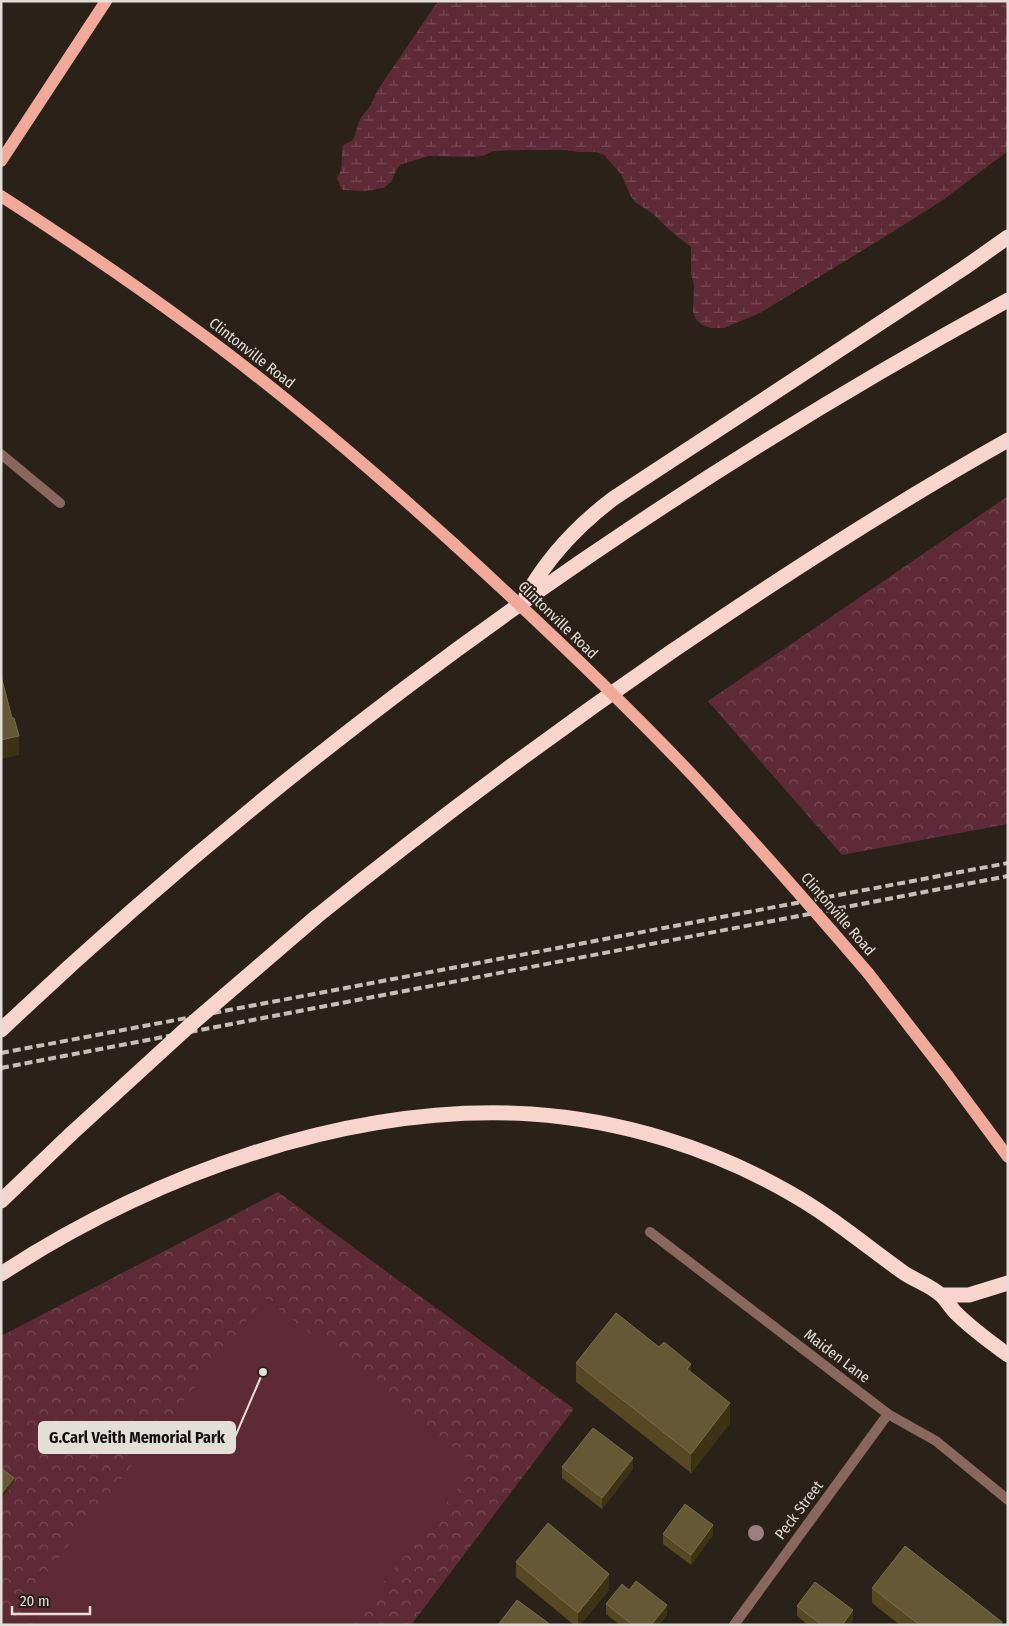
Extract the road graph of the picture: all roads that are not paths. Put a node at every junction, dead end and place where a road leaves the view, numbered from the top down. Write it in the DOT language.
graph roads {
  1 [pos="106,1"];
  2 [pos="1,161"];
  3 [pos="1,196"];
  4 [pos="1008,237"];
  5 [pos="1008,300"];
  6 [pos="1008,440"];
  7 [pos="2,457"];
  8 [pos="60,503"];
  9 [pos="522,602"];
  10 [pos="1,1030"];
  11 [pos="1008,1157"];
  12 [pos="1,1201"];
  13 [pos="650,1232"];
  14 [pos="1,1274"];
  15 [pos="1008,1283"];
  16 [pos="941,1295"];
  17 [pos="1008,1355"];
  18 [pos="888,1414"];
  19 [pos="1008,1500"];
  20 [pos="734,1625"];
  1 -- 2 [label="main road"];
  3 -- 11 [label="main road, Clintonville Road, bridge"];
  4 -- 9 [label="highway"];
  5 -- 9 [label="highway"];
  6 -- 12 [label="highway, bridge"];
  7 -- 8 [label="street"];
  9 -- 10 [label="highway"];
  13 -- 18 [label="street, Maiden Lane"];
  14 -- 16 [label="highway"];
  15 -- 16 [label="highway"];
  16 -- 17 [label="highway"];
  18 -- 19 [label="street, Maiden Lane"];
  18 -- 20 [label="street, Peck Street"];
}
